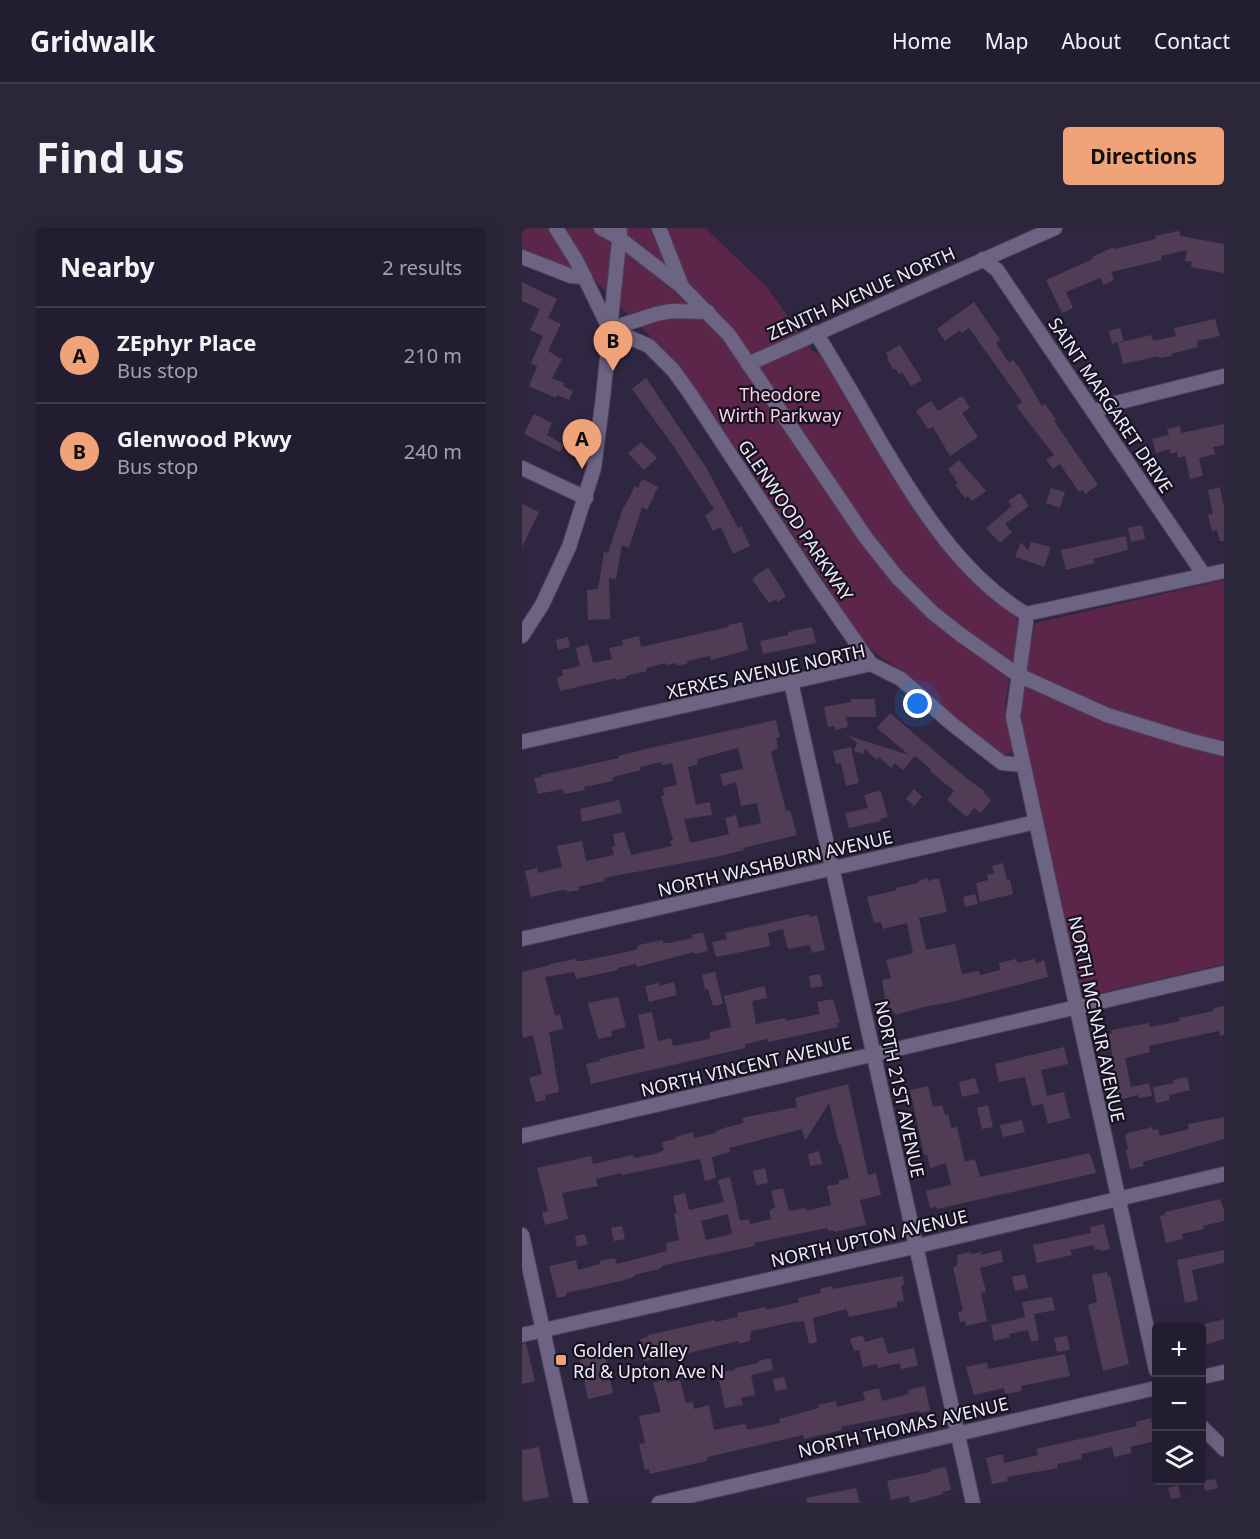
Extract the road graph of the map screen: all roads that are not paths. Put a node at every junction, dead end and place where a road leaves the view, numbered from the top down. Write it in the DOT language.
graph roads {
  1 [pos="556,228"];
  2 [pos="601,228"];
  3 [pos="659,228"];
  4 [pos="1055,228"];
  5 [pos="620,233"];
  6 [pos="522,257"];
  7 [pos="983,260"];
  8 [pos="585,277"];
  9 [pos="681,286"];
  10 [pos="708,312"];
  11 [pos="610,329"];
  12 [pos="816,333"];
  13 [pos="748,364"];
  14 [pos="1224,376"];
  15 [pos="1094,412"];
  16 [pos="522,468"];
  17 [pos="586,498"];
  18 [pos="1224,571"];
  19 [pos="1204,575"];
  20 [pos="1026,614"];
  21 [pos="522,636"];
  22 [pos="871,664"];
  23 [pos="1018,675"];
  24 [pos="791,682"];
  25 [pos="522,742"];
  26 [pos="1224,749"];
  27 [pos="1023,765"];
  28 [pos="1036,822"];
  29 [pos="832,868"];
  30 [pos="522,939"];
  31 [pos="1224,973"];
  32 [pos="1077,1007"];
  33 [pos="874,1055"];
  34 [pos="522,1136"];
  35 [pos="1224,1174"];
  36 [pos="1118,1198"];
  37 [pos="522,1235"];
  38 [pos="916,1246"];
  39 [pos="543,1330"];
  40 [pos="522,1335"];
  41 [pos="1152,1353"];
  42 [pos="1224,1372"];
  43 [pos="1206,1376"];
  44 [pos="1152,1389"];
  45 [pos="1206,1431"];
  46 [pos="957,1433"];
  47 [pos="1224,1449"];
  48 [pos="580,1503"];
  49 [pos="658,1503"];
  50 [pos="973,1503"];
  1 -- 8 [label="street"];
  2 -- 5 [label="street"];
  3 -- 9 [label="street"];
  4 -- 7 [label="street, ZENITH AVENUE NORTH"];
  5 -- 9 [label="street"];
  5 -- 11 [label="street"];
  6 -- 8 [label="street"];
  7 -- 12 [label="street, ZENITH AVENUE NORTH"];
  7 -- 15 [label="street, SAINT MARGARET DRIVE"];
  8 -- 11 [label="street"];
  9 -- 10 [label="street"];
  10 -- 11 [label="street"];
  10 -- 13 [label="street"];
  11 -- 17 [label="street"];
  11 -- 22 [label="street, GLENWOOD PARKWAY"];
  12 -- 13 [label="street, ZENITH AVENUE NORTH"];
  12 -- 20 [label="street"];
  13 -- 23 [label="street"];
  14 -- 15 [label="street"];
  15 -- 19 [label="street, SAINT MARGARET DRIVE"];
  16 -- 17 [label="street"];
  17 -- 21 [label="street"];
  18 -- 19 [label="street"];
  19 -- 20 [label="street"];
  20 -- 23 [label="street"];
  22 -- 24 [label="street, XERXES AVENUE NORTH"];
  22 -- 27 [label="street, XERXES AVENUE NORTH"];
  23 -- 26 [label="street"];
  23 -- 27 [label="street, NORTH MCNAIR AVENUE"];
  24 -- 25 [label="street, XERXES AVENUE NORTH"];
  24 -- 29 [label="street, NORTH 21ST AVENUE"];
  27 -- 28 [label="street, NORTH MCNAIR AVENUE"];
  28 -- 29 [label="street, NORTH WASHBURN AVENUE"];
  28 -- 32 [label="street, NORTH MCNAIR AVENUE"];
  29 -- 30 [label="street, NORTH WASHBURN AVENUE"];
  29 -- 33 [label="street, NORTH 21ST AVENUE"];
  31 -- 32 [label="street, NORTH VINCENT AVENUE"];
  32 -- 33 [label="street, NORTH VINCENT AVENUE"];
  32 -- 36 [label="street, NORTH MCNAIR AVENUE"];
  33 -- 34 [label="street, NORTH VINCENT AVENUE"];
  33 -- 38 [label="street, NORTH 21ST AVENUE"];
  35 -- 36 [label="street, NORTH UPTON AVENUE"];
  36 -- 38 [label="street, NORTH UPTON AVENUE"];
  36 -- 41 [label="street, NORTH MCNAIR AVENUE"];
  37 -- 39 [label="street"];
  38 -- 39 [label="street, NORTH UPTON AVENUE"];
  38 -- 46 [label="street, NORTH 21ST AVENUE"];
  39 -- 40 [label="street, NORTH UPTON AVENUE"];
  39 -- 48 [label="street"];
  42 -- 43 [label="street"];
  44 -- 46 [label="street, NORTH THOMAS AVENUE"];
  45 -- 47 [label="street"];
  46 -- 49 [label="street, NORTH THOMAS AVENUE"];
  46 -- 50 [label="street, NORTH 21ST AVENUE"];
}
